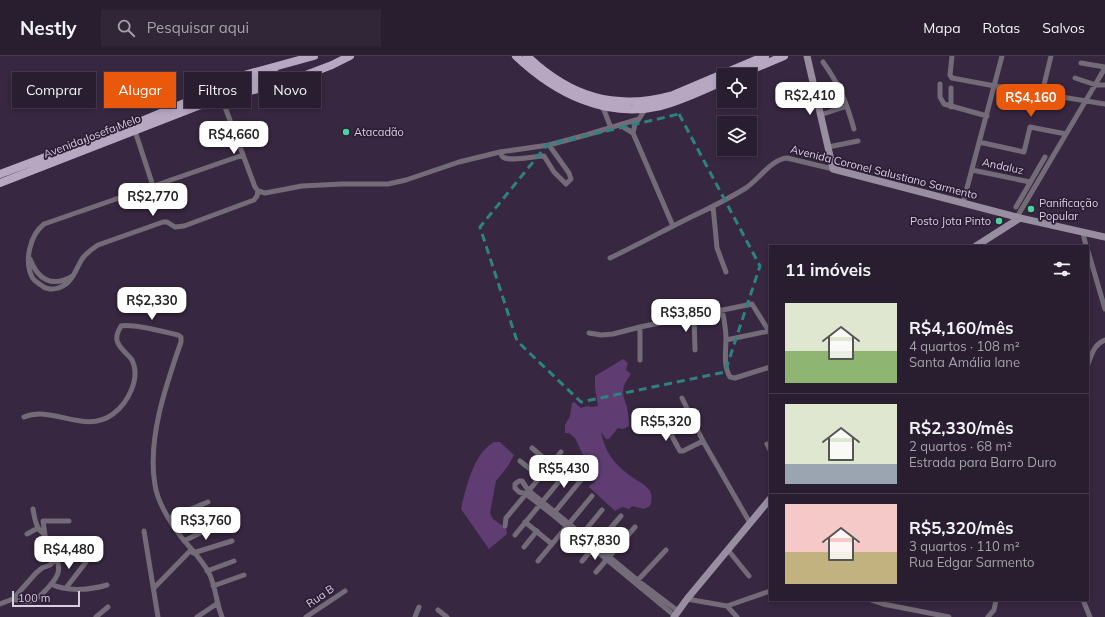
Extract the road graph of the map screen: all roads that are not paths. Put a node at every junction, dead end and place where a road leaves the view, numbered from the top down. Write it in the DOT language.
graph roads {
  1 [pos="286,56"];
  2 [pos="314,56"];
  3 [pos="350,56"];
  4 [pos="516,56"];
  5 [pos="527,56"];
  6 [pos="765,56"];
  7 [pos="784,56"];
  8 [pos="952,56"];
  9 [pos="1002,56"];
  10 [pos="1051,56"];
  11 [pos="806,57"];
  12 [pos="299,58"];
  13 [pos="824,62"];
  14 [pos="1081,63"];
  15 [pos="282,65"];
  16 [pos="756,68"];
  17 [pos="1104,70"];
  18 [pos="270,72"];
  19 [pos="314,72"];
  20 [pos="251,73"];
  21 [pos="251,75"];
  22 [pos="1075,78"];
  23 [pos="717,84"];
  24 [pos="1096,84"];
  25 [pos="1105,85"];
  26 [pos="995,86"];
  27 [pos="251,89"];
  28 [pos="1042,93"];
  29 [pos="1085,102"];
  30 [pos="184,103"];
  31 [pos="1105,104"];
  32 [pos="600,105"];
  33 [pos="848,106"];
  34 [pos="952,107"];
  35 [pos="193,108"];
  36 [pos="225,108"];
  37 [pos="646,108"];
  38 [pos="820,115"];
  39 [pos="986,116"];
  40 [pos="639,119"];
  41 [pos="620,125"];
  42 [pos="612,128"];
  43 [pos="854,129"];
  44 [pos="135,131"];
  45 [pos="633,133"];
  46 [pos="1066,134"];
  47 [pos="858,141"];
  48 [pos="979,142"];
  49 [pos="549,145"];
  50 [pos="828,147"];
  51 [pos="500,152"];
  52 [pos="243,155"];
  53 [pos="1045,157"];
  54 [pos="833,169"];
  55 [pos="972,170"];
  56 [pos="0,174"];
  57 [pos="1030,182"];
  58 [pos="0,183"];
  59 [pos="153,186"];
  60 [pos="258,191"];
  61 [pos="963,203"];
  62 [pos="713,206"];
  63 [pos="1016,207"];
  64 [pos="1019,218"];
  65 [pos="673,226"];
  66 [pos="1082,232"];
  67 [pos="1105,237"];
  68 [pos="978,245"];
  69 [pos="1086,245"];
  70 [pos="1089,254"];
  71 [pos="29,255"];
  72 [pos="610,258"];
  73 [pos="726,272"];
  74 [pos="74,275"];
  75 [pos="46,278"];
  76 [pos="42,286"];
  77 [pos="1105,309"];
  78 [pos="722,310"];
  79 [pos="694,316"];
  80 [pos="640,327"];
  81 [pos="769,332"];
  82 [pos="589,333"];
  83 [pos="726,340"];
  84 [pos="1105,340"];
  85 [pos="694,350"];
  86 [pos="640,360"];
  87 [pos="1089,361"];
  88 [pos="769,367"];
  89 [pos="682,398"];
  90 [pos="661,416"];
  91 [pos="24,417"];
  92 [pos="704,441"];
  93 [pos="767,444"];
  94 [pos="532,448"];
  95 [pos="769,448"];
  96 [pos="561,452"];
  97 [pos="520,462"];
  98 [pos="575,462"];
  99 [pos="551,464"];
  100 [pos="586,474"];
  101 [pos="540,477"];
  102 [pos="527,492"];
  103 [pos="592,496"];
  104 [pos="769,500"];
  105 [pos="208,502"];
  106 [pos="541,503"];
  107 [pos="33,509"];
  108 [pos="602,510"];
  109 [pos="216,511"];
  110 [pos="554,514"];
  111 [pos="621,516"];
  112 [pos="169,518"];
  113 [pos="69,521"];
  114 [pos="525,522"];
  115 [pos="750,523"];
  116 [pos="568,525"];
  117 [pos="505,526"];
  118 [pos="174,527"];
  119 [pos="222,527"];
  120 [pos="635,527"];
  121 [pos="38,528"];
  122 [pos="144,531"];
  123 [pos="537,532"];
  124 [pos="27,534"];
  125 [pos="45,535"];
  126 [pos="515,535"];
  127 [pos="581,536"];
  128 [pos="184,541"];
  129 [pos="232,541"];
  130 [pos="552,544"];
  131 [pos="524,547"];
  132 [pos="595,547"];
  133 [pos="570,550"];
  134 [pos="666,550"];
  135 [pos="728,550"];
  136 [pos="192,551"];
  137 [pos="56,558"];
  138 [pos="608,558"];
  139 [pos="234,561"];
  140 [pos="538,561"];
  141 [pos="582,561"];
  142 [pos="86,562"];
  143 [pos="207,570"];
  144 [pos="596,572"];
  145 [pos="244,576"];
  146 [pos="749,576"];
  147 [pos="639,583"];
  148 [pos="51,584"];
  149 [pos="107,585"];
  150 [pos="213,586"];
  151 [pos="66,588"];
  152 [pos="154,588"];
  153 [pos="345,591"];
  154 [pos="769,591"];
  155 [pos="13,598"];
  156 [pos="687,599"];
  157 [pos="874,601"];
  158 [pos="996,601"];
  159 [pos="1083,601"];
  160 [pos="0,604"];
  161 [pos="218,604"];
  162 [pos="727,606"];
  163 [pos="420,607"];
  164 [pos="108,608"];
  165 [pos="438,610"];
  166 [pos="676,615"];
  167 [pos="96,617"];
  168 [pos="158,617"];
  169 [pos="197,617"];
  170 [pos="222,617"];
  171 [pos="306,617"];
  172 [pos="415,617"];
  173 [pos="447,617"];
  174 [pos="737,617"];
  175 [pos="948,617"];
  176 [pos="988,617"];
  177 [pos="1090,617"];
  1 -- 15 [label="street"];
  2 -- 12 [label="main road, Avenida Josefa Melo"];
  3 -- 19 [label="main road, Avenida Josefa Melo"];
  4 -- 32 [label="main road"];
  5 -- 6 [label="main road"];
  7 -- 16 [label="main road"];
  8 -- 26 [label="street"];
  9 -- 26 [label="street"];
  10 -- 28 [label="street"];
  11 -- 38 [label="street"];
  12 -- 15 [label="main road, Avenida Josefa Melo"];
  13 -- 33 [label="street"];
  14 -- 17 [label="street"];
  15 -- 18 [label="main road"];
  15 -- 20 [label="main road, Avenida Josefa Melo"];
  17 -- 24 [label="street"];
  21 -- 27 [label="main road"];
  22 -- 24 [label="street"];
  23 -- 37 [label="main road"];
  24 -- 25 [label="street"];
  24 -- 29 [label="street"];
  26 -- 28 [label="street"];
  26 -- 39 [label="street"];
  28 -- 29 [label="street"];
  29 -- 31 [label="street"];
  29 -- 46 [label="street"];
  30 -- 56 [label="main road, Avenida Josefa Melo"];
  32 -- 37 [label="main road"];
  32 -- 42 [label="street"];
  33 -- 38 [label="street"];
  33 -- 43 [label="street"];
  34 -- 34 [label="street"];
  34 -- 39 [label="street"];
  35 -- 44 [label="main road, Avenida Josefa Melo"];
  36 -- 52 [label="street"];
  37 -- 40 [label="street"];
  38 -- 50 [label="street"];
  39 -- 48 [label="street"];
  40 -- 41 [label="street"];
  40 -- 45 [label="street"];
  41 -- 42 [label="street"];
  41 -- 45 [label="street"];
  42 -- 49 [label="street"];
  44 -- 58 [label="main road, Avenida Josefa Melo"];
  44 -- 59 [label="street"];
  45 -- 65 [label="street"];
  46 -- 48 [label="street"];
  46 -- 64 [label="street"];
  47 -- 50 [label="street"];
  48 -- 55 [label="street"];
  49 -- 51 [label="street"];
  49 -- 51 [label="street"];
  50 -- 54 [label="street"];
  51 -- 60 [label="street"];
  52 -- 59 [label="street"];
  52 -- 60 [label="street"];
  53 -- 57 [label="street"];
  54 -- 61 [label="street, Avenida Coronel Salustiano Sarmento"];
  54 -- 62 [label="street, Avenida Coronel Salustiano Sarmento"];
  55 -- 57 [label="street, Andaluz"];
  55 -- 61 [label="street"];
  57 -- 63 [label="street"];
  59 -- 71 [label="street"];
  60 -- 74 [label="street"];
  61 -- 64 [label="street, Avenida Coronel Salustiano Sarmento"];
  62 -- 65 [label="street, Avenida Coronel Salustiano Sarmento"];
  62 -- 73 [label="street"];
  64 -- 66 [label="street, Avenida Coronel Salustiano Sarmento"];
  64 -- 68 [label="street"];
  65 -- 72 [label="street, Avenida Coronel Salustiano Sarmento"];
  66 -- 67 [label="street, Avenida Coronel Salustiano Sarmento"];
  66 -- 69 [label="street"];
  70 -- 77 [label="street"];
  71 -- 75 [label="street"];
  71 -- 76 [label="street"];
  74 -- 75 [label="street"];
  74 -- 76 [label="street"];
  75 -- 76 [label="street"];
  78 -- 79 [label="street"];
  78 -- 81 [label="street"];
  78 -- 83 [label="street"];
  79 -- 80 [label="street"];
  79 -- 85 [label="street"];
  80 -- 82 [label="street"];
  80 -- 86 [label="street"];
  81 -- 83 [label="street"];
  83 -- 88 [label="street"];
  84 -- 87 [label="street"];
  89 -- 92 [label="street"];
  90 -- 92 [label="street"];
  91 -- 112 [label="street"];
  92 -- 115 [label="street"];
  93 -- 95 [label="street"];
  94 -- 99 [label="street"];
  96 -- 99 [label="street"];
  97 -- 101 [label="street"];
  98 -- 106 [label="street"];
  99 -- 101 [label="street"];
  100 -- 110 [label="street"];
  101 -- 102 [label="street"];
  102 -- 106 [label="street"];
  102 -- 117 [label="street"];
  103 -- 116 [label="street"];
  104 -- 115 [label="street"];
  105 -- 112 [label="street"];
  106 -- 110 [label="street"];
  106 -- 114 [label="street"];
  107 -- 121 [label="street"];
  108 -- 127 [label="street"];
  109 -- 118 [label="street"];
  110 -- 116 [label="street"];
  111 -- 132 [label="street"];
  112 -- 118 [label="street"];
  113 -- 125 [label="street"];
  114 -- 123 [label="street"];
  114 -- 126 [label="street"];
  115 -- 135 [label="street"];
  116 -- 127 [label="street"];
  116 -- 130 [label="street"];
  118 -- 128 [label="street"];
  119 -- 128 [label="street"];
  120 -- 138 [label="street"];
  121 -- 124 [label="street"];
  121 -- 125 [label="street"];
  122 -- 152 [label="street"];
  123 -- 130 [label="street"];
  123 -- 131 [label="street"];
  125 -- 137 [label="street"];
  127 -- 132 [label="street"];
  127 -- 133 [label="street"];
  128 -- 136 [label="street"];
  129 -- 136 [label="street"];
  130 -- 140 [label="street"];
  132 -- 138 [label="street"];
  132 -- 141 [label="street"];
  134 -- 147 [label="street"];
  135 -- 146 [label="street"];
  135 -- 156 [label="street"];
  136 -- 143 [label="street"];
  136 -- 152 [label="street"];
  137 -- 148 [label="street"];
  137 -- 155 [label="street"];
  138 -- 144 [label="street"];
  138 -- 147 [label="street"];
  139 -- 143 [label="street"];
  142 -- 151 [label="street"];
  143 -- 150 [label="street"];
  145 -- 150 [label="street"];
  147 -- 166 [label="street"];
  148 -- 151 [label="street"];
  148 -- 155 [label="street"];
  149 -- 151 [label="street"];
  150 -- 161 [label="street"];
  152 -- 168 [label="street"];
  153 -- 171 [label="street, Rua B"];
  154 -- 162 [label="street"];
  155 -- 160 [label="street"];
  156 -- 162 [label="street"];
  156 -- 166 [label="street"];
  157 -- 175 [label="street"];
  158 -- 176 [label="street"];
  159 -- 177 [label="street"];
  161 -- 169 [label="street"];
  161 -- 170 [label="street"];
  162 -- 174 [label="street"];
  163 -- 172 [label="street"];
  164 -- 167 [label="street"];
  165 -- 173 [label="street"];
}
